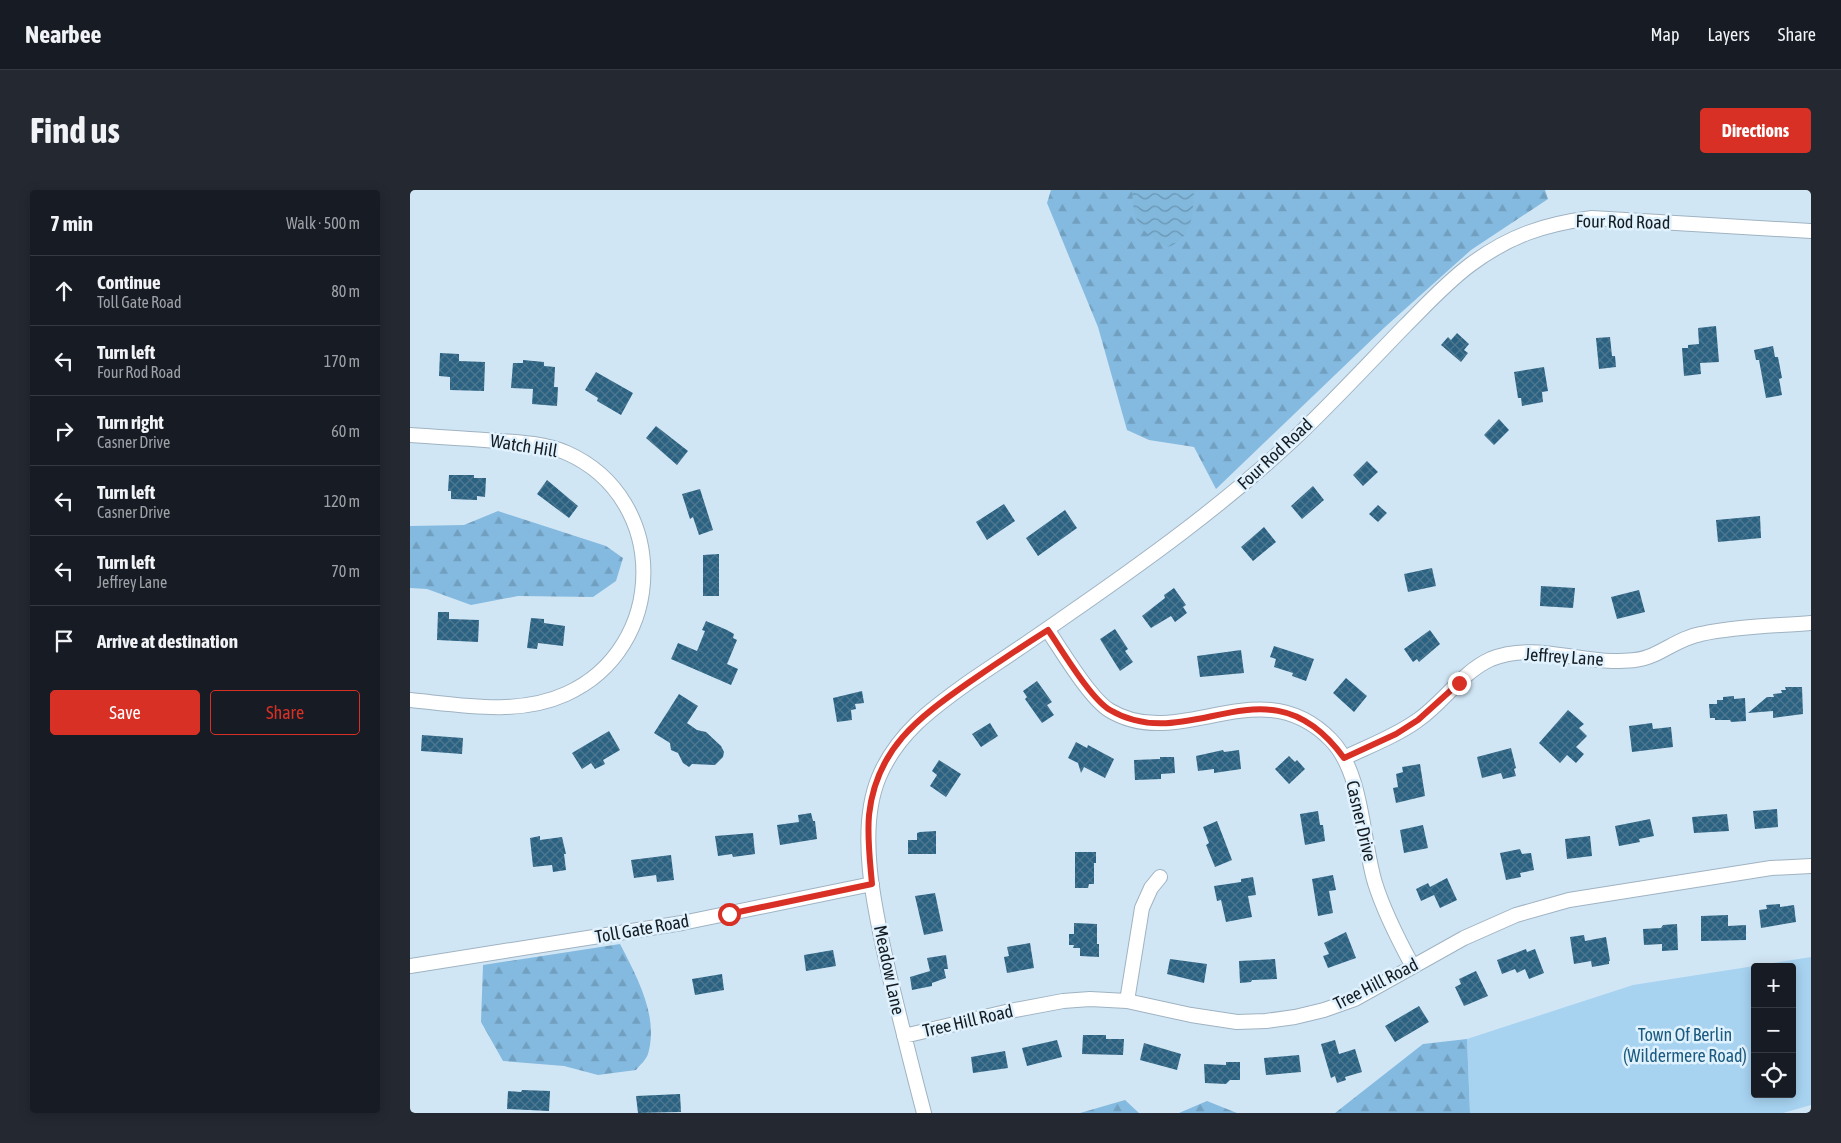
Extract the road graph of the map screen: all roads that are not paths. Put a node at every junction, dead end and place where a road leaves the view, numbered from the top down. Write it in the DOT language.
graph roads {
  1 [pos="1811,231"];
  2 [pos="410,435"];
  3 [pos="1811,623"];
  4 [pos="1048,630"];
  5 [pos="410,700"];
  6 [pos="1344,758"];
  7 [pos="1811,866"];
  8 [pos="1160,877"];
  9 [pos="872,884"];
  10 [pos="1412,965"];
  11 [pos="410,966"];
  12 [pos="1128,1001"];
  13 [pos="904,1036"];
  14 [pos="924,1113"];
  1 -- 4 [label="street, Four Rod Road"];
  2 -- 5 [label="street, Watch Hill"];
  3 -- 6 [label="street, Jeffrey Lane"];
  4 -- 6 [label="street, Casner Drive"];
  4 -- 9 [label="street, Four Rod Road"];
  6 -- 10 [label="street, Casner Drive"];
  7 -- 10 [label="street, Tree Hill Road"];
  8 -- 12 [label="street"];
  9 -- 11 [label="street, Toll Gate Road"];
  9 -- 13 [label="street, Meadow Lane"];
  10 -- 12 [label="street, Tree Hill Road"];
  12 -- 13 [label="street, Tree Hill Road"];
  13 -- 14 [label="street, Meadow Lane"];
}
